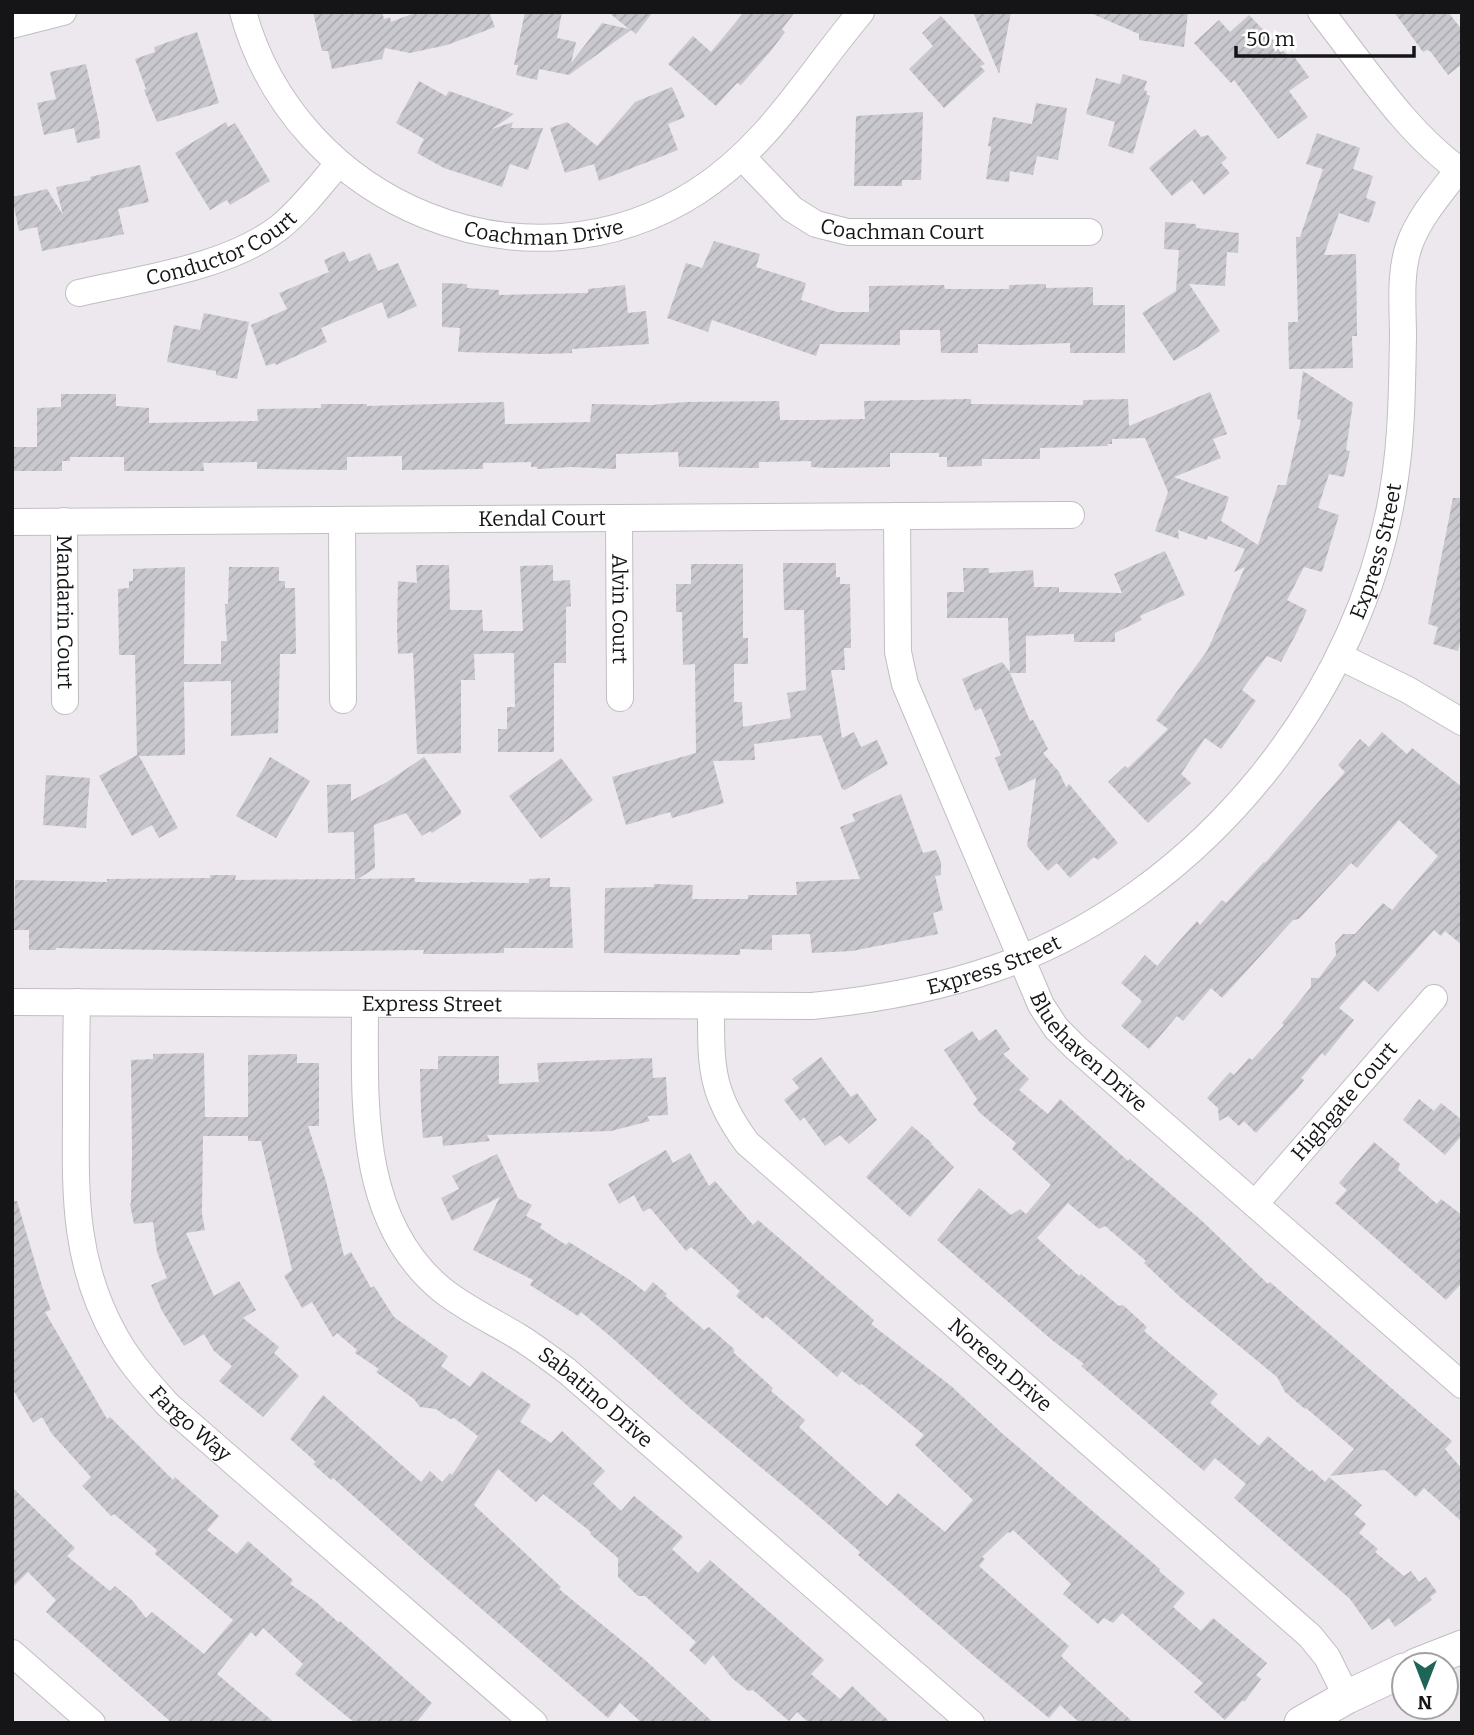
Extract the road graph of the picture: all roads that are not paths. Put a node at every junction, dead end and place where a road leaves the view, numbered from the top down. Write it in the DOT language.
graph roads {
  1 [pos="63,12"];
  2 [pos="243,12"];
  3 [pos="861,12"];
  4 [pos="1321,12"];
  5 [pos="12,25"];
  6 [pos="743,158"];
  7 [pos="338,164"];
  8 [pos="1460,171"];
  9 [pos="1089,232"];
  10 [pos="79,293"];
  11 [pos="1071,515"];
  12 [pos="897,516"];
  13 [pos="619,518"];
  14 [pos="342,520"];
  15 [pos="64,521"];
  16 [pos="12,522"];
  17 [pos="1339,656"];
  18 [pos="620,698"];
  19 [pos="343,700"];
  20 [pos="65,701"];
  21 [pos="1462,722"];
  22 [pos="1020,958"];
  23 [pos="1434,998"];
  24 [pos="12,1002"];
  25 [pos="77,1002"];
  26 [pos="365,1004"];
  27 [pos="710,1007"];
  28 [pos="1255,1204"];
  29 [pos="1462,1385"];
  30 [pos="12,1653"];
  31 [pos="1390,1676"];
  32 [pos="1347,1696"];
  33 [pos="92,1723"];
  34 [pos="534,1723"];
  35 [pos="971,1723"];
  36 [pos="1301,1723"];
  1 -- 5 [label="street"];
  2 -- 7 [label="street, Coachman Drive"];
  3 -- 6 [label="street, Coachman Drive"];
  4 -- 8 [label="street"];
  6 -- 7 [label="street, Coachman Drive"];
  6 -- 9 [label="street, Coachman Court"];
  7 -- 10 [label="street, Conductor Court"];
  8 -- 17 [label="street, Express Street"];
  11 -- 12 [label="street, Kendal Court"];
  12 -- 13 [label="street, Kendal Court"];
  12 -- 22 [label="street, Bluehaven Drive"];
  13 -- 14 [label="street, Kendal Court"];
  13 -- 18 [label="street, Alvin Court"];
  14 -- 15 [label="street, Kendal Court"];
  14 -- 19 [label="street"];
  15 -- 16 [label="street, Kendal Court"];
  15 -- 20 [label="street, Mandarin Court"];
  17 -- 21 [label="street"];
  17 -- 22 [label="street, Express Street"];
  22 -- 27 [label="street, Express Street"];
  22 -- 28 [label="street, Bluehaven Drive"];
  23 -- 28 [label="street, Highgate Court"];
  24 -- 25 [label="street, Express Street"];
  25 -- 26 [label="street, Express Street"];
  25 -- 34 [label="street, Fargo Way"];
  26 -- 27 [label="street, Express Street"];
  26 -- 35 [label="street, Sabatino Drive"];
  27 -- 32 [label="street, Noreen Drive"];
  28 -- 29 [label="street, Bluehaven Drive"];
  30 -- 33 [label="street"];
  31 -- 32 [label="street"];
  32 -- 36 [label="street"];
}
